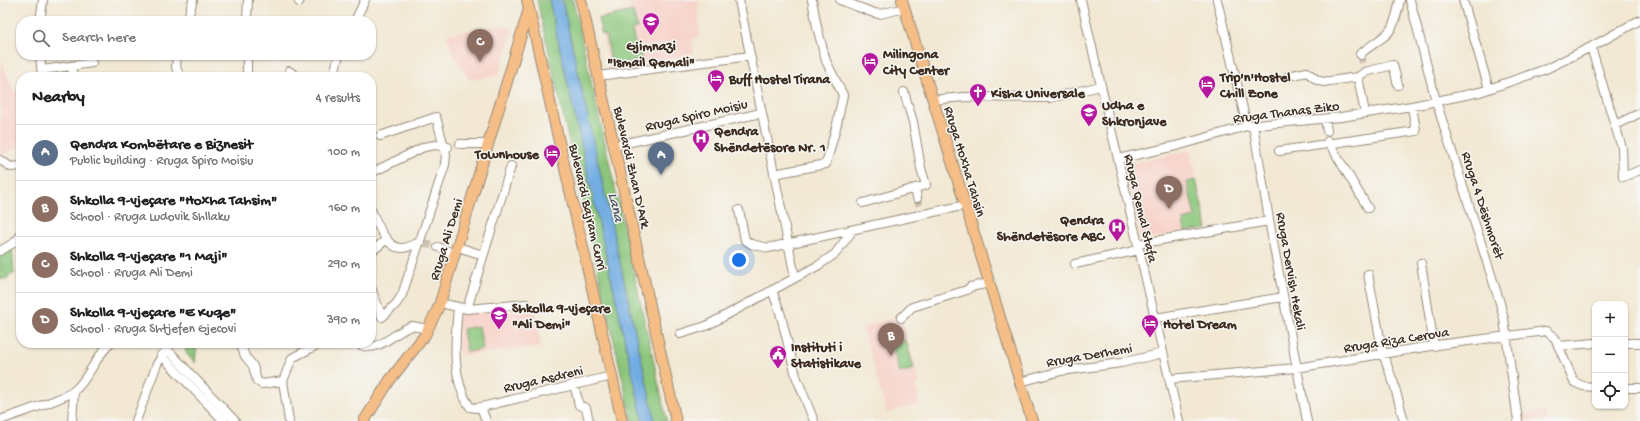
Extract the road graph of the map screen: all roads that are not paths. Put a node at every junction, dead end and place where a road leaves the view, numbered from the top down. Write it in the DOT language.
graph roads {
  1 [pos="43,0"];
  2 [pos="193,0"];
  3 [pos="248,0"];
  4 [pos="365,0"];
  5 [pos="739,0"];
  6 [pos="812,0"];
  7 [pos="840,0"];
  8 [pos="1082,0"];
  9 [pos="1217,0"];
  10 [pos="1400,0"];
  11 [pos="1410,0"];
  12 [pos="1464,0"];
  13 [pos="582,3"];
  14 [pos="528,4"];
  15 [pos="904,4"];
  16 [pos="41,16"];
  17 [pos="188,16"];
  18 [pos="247,16"];
  19 [pos="357,16"];
  20 [pos="1640,20"];
  21 [pos="538,44"];
  22 [pos="1591,47"];
  23 [pos="518,48"];
  24 [pos="750,56"];
  25 [pos="1361,56"];
  26 [pos="41,60"];
  27 [pos="177,60"];
  28 [pos="247,60"];
  29 [pos="338,60"];
  30 [pos="92,63"];
  31 [pos="72,66"];
  32 [pos="42,72"];
  33 [pos="46,72"];
  34 [pos="73,72"];
  35 [pos="178,72"];
  36 [pos="247,72"];
  37 [pos="334,72"];
  38 [pos="598,76"];
  39 [pos="1288,76"];
  40 [pos="1358,77"];
  41 [pos="1101,86"];
  42 [pos="1398,86"];
  43 [pos="1489,89"];
  44 [pos="904,92"];
  45 [pos="932,100"];
  46 [pos="1436,101"];
  47 [pos="1412,106"];
  48 [pos="762,113"];
  49 [pos="1365,113"];
  50 [pos="1640,113"];
  51 [pos="1325,119"];
  52 [pos="1615,125"];
  53 [pos="1250,126"];
  54 [pos="1327,131"];
  55 [pos="380,136"];
  56 [pos="1328,143"];
  57 [pos="460,144"];
  58 [pos="489,144"];
  59 [pos="446,146"];
  60 [pos="614,146"];
  61 [pos="1279,151"];
  62 [pos="1118,159"];
  63 [pos="0,160"];
  64 [pos="16,166"];
  65 [pos="511,166"];
  66 [pos="1640,170"];
  67 [pos="376,171"];
  68 [pos="774,174"];
  69 [pos="915,188"];
  70 [pos="917,198"];
  71 [pos="863,203"];
  72 [pos="966,205"];
  73 [pos="1368,208"];
  74 [pos="739,210"];
  75 [pos="376,219"];
  76 [pos="1269,221"];
  77 [pos="853,230"];
  78 [pos="387,240"];
  79 [pos="16,241"];
  80 [pos="422,242"];
  81 [pos="788,244"];
  82 [pos="1138,247"];
  83 [pos="376,248"];
  84 [pos="438,248"];
  85 [pos="0,251"];
  86 [pos="457,251"];
  87 [pos="483,255"];
  88 [pos="1421,263"];
  89 [pos="1075,264"];
  90 [pos="1368,274"];
  91 [pos="795,277"];
  92 [pos="990,283"];
  93 [pos="772,290"];
  94 [pos="1283,297"];
  95 [pos="376,301"];
  96 [pos="440,303"];
  97 [pos="526,304"];
  98 [pos="458,308"];
  99 [pos="466,309"];
  100 [pos="901,318"];
  101 [pos="1155,318"];
  102 [pos="428,329"];
  103 [pos="680,334"];
  104 [pos="1507,336"];
  105 [pos="1592,343"];
  106 [pos="1628,343"];
  107 [pos="1640,343"];
  108 [pos="1434,346"];
  109 [pos="1558,346"];
  110 [pos="376,347"];
  111 [pos="105,348"];
  112 [pos="166,348"];
  113 [pos="170,348"];
  114 [pos="242,348"];
  115 [pos="311,348"];
  116 [pos="1163,353"];
  117 [pos="1383,354"];
  118 [pos="161,355"];
  119 [pos="1296,368"];
  120 [pos="612,376"];
  121 [pos="1169,379"];
  122 [pos="284,381"];
  123 [pos="1020,382"];
  124 [pos="574,384"];
  125 [pos="1592,387"];
  126 [pos="1628,388"];
  127 [pos="1640,388"];
  128 [pos="74,392"];
  129 [pos="481,407"];
  130 [pos="0,420"];
  131 [pos="72,421"];
  132 [pos="136,421"];
  133 [pos="224,421"];
  134 [pos="236,421"];
  135 [pos="289,421"];
  136 [pos="364,421"];
  137 [pos="486,421"];
  138 [pos="589,421"];
  139 [pos="622,421"];
  140 [pos="676,421"];
  141 [pos="814,421"];
  142 [pos="1032,421"];
  143 [pos="1179,421"];
  144 [pos="1307,421"];
  145 [pos="1404,421"];
  146 [pos="1518,421"];
  1 -- 16 [label="street"];
  2 -- 17 [label="street"];
  3 -- 18 [label="street"];
  4 -- 19 [label="street"];
  5 -- 24 [label="street"];
  6 -- 68 [label="street"];
  7 -- 15 [label="street"];
  8 -- 41 [label="street, Rruga Qemal Stafa"];
  9 -- 53 [label="street, Rruga Dervish Hekali"];
  10 -- 25 [label="street"];
  11 -- 46 [label="street, Rruga 4 Dëshmorët"];
  12 -- 43 [label="street"];
  13 -- 38 [label="main road, Bulevardi Zhan D'Ark"];
  14 -- 21 [label="main road, Bulevardi Bajram Curri"];
  14 -- 23 [label="main road, Rruga Ali Demi"];
  15 -- 45 [label="main road, Rruga Hoxha Tahsin"];
  20 -- 22 [label="street, Rruga Thanas Ziko"];
  21 -- 23 [label="main road"];
  21 -- 120 [label="main road, Bulevardi Bajram Curri"];
  22 -- 43 [label="street, Rruga Thanas Ziko"];
  22 -- 52 [label="street"];
  23 -- 58 [label="main road, Rruga Ali Demi"];
  24 -- 38 [label="street"];
  24 -- 48 [label="street"];
  26 -- 32 [label="street"];
  27 -- 35 [label="street"];
  28 -- 36 [label="street"];
  29 -- 37 [label="street"];
  30 -- 31 [label="street"];
  31 -- 33 [label="street"];
  31 -- 34 [label="street"];
  38 -- 60 [label="main road, Bulevardi Zhan D'Ark"];
  39 -- 40 [label="street"];
  40 -- 42 [label="street"];
  40 -- 49 [label="street"];
  41 -- 45 [label="street"];
  41 -- 62 [label="street, Rruga Qemal Stafa"];
  43 -- 46 [label="street, Rruga Thanas Ziko"];
  44 -- 69 [label="street"];
  45 -- 72 [label="main road, Rruga Hoxha Tahsin"];
  46 -- 47 [label="street, Rruga Thanas Ziko"];
  46 -- 104 [label="street, Rruga 4 Dëshmorët"];
  47 -- 49 [label="street, Rruga Thanas Ziko"];
  47 -- 56 [label="street"];
  48 -- 60 [label="street, Rruga Spiro Moisiu"];
  48 -- 68 [label="street"];
  49 -- 51 [label="street, Rruga Thanas Ziko"];
  50 -- 52 [label="street"];
  51 -- 53 [label="street, Rruga Thanas Ziko"];
  51 -- 54 [label="street"];
  52 -- 66 [label="street"];
  53 -- 62 [label="street, Rruga Thanas Ziko"];
  53 -- 76 [label="street, Rruga Dervish Hekali"];
  55 -- 59 [label="street"];
  56 -- 61 [label="street"];
  56 -- 73 [label="street"];
  57 -- 58 [label="street"];
  58 -- 86 [label="main road, Rruga Ali Demi"];
  59 -- 67 [label="street"];
  59 -- 80 [label="street"];
  60 -- 140 [label="main road, Bulevardi Zhan D'Ark"];
  62 -- 82 [label="street, Rruga Qemal Stafa"];
  63 -- 64 [label="street"];
  65 -- 87 [label="street"];
  68 -- 81 [label="street"];
  69 -- 70 [label="street"];
  69 -- 71 [label="street"];
  72 -- 77 [label="street"];
  72 -- 92 [label="main road, Rruga Hoxha Tahsin"];
  74 -- 81 [label="street"];
  75 -- 78 [label="street"];
  76 -- 82 [label="street"];
  76 -- 94 [label="street, Rruga Dervish Hekali"];
  77 -- 81 [label="street"];
  77 -- 91 [label="street"];
  78 -- 80 [label="street"];
  78 -- 83 [label="street"];
  79 -- 85 [label="street"];
  80 -- 95 [label="street"];
  81 -- 91 [label="street"];
  82 -- 89 [label="street"];
  82 -- 101 [label="street, Rruga Qemal Stafa"];
  84 -- 86 [label="street"];
  86 -- 87 [label="street"];
  86 -- 96 [label="main road, Rruga Ali Demi"];
  87 -- 99 [label="street"];
  88 -- 108 [label="street"];
  90 -- 117 [label="street"];
  91 -- 93 [label="street"];
  92 -- 100 [label="street"];
  92 -- 123 [label="main road, Rruga Hoxha Tahsin"];
  93 -- 103 [label="street"];
  93 -- 141 [label="street"];
  94 -- 101 [label="street"];
  94 -- 119 [label="street, Rruga Dervish Hekali"];
  96 -- 98 [label="street"];
  96 -- 102 [label="main road, Rruga Ali Demi"];
  97 -- 99 [label="street"];
  98 -- 99 [label="street"];
  98 -- 129 [label="street"];
  101 -- 116 [label="street, Rruga Qemal Stafa"];
  102 -- 110 [label="street"];
  102 -- 136 [label="main road, Rruga Ali Demi"];
  104 -- 108 [label="street, Rruga Riza Cerova"];
  104 -- 109 [label="street, Rruga Riza Cerova"];
  104 -- 146 [label="street, Rruga 4 Dëshmorët"];
  105 -- 109 [label="street"];
  106 -- 107 [label="street"];
  108 -- 117 [label="street, Rruga Riza Cerova"];
  109 -- 125 [label="street, Rruga Riza Cerova"];
  111 -- 128 [label="street"];
  112 -- 118 [label="street"];
  113 -- 134 [label="street"];
  114 -- 122 [label="street"];
  115 -- 122 [label="street"];
  116 -- 121 [label="street, Rruga Qemal Stafa"];
  116 -- 123 [label="street, Rruga Derhemi"];
  117 -- 119 [label="street, Rruga Riza Cerova"];
  117 -- 145 [label="street"];
  118 -- 132 [label="street"];
  118 -- 133 [label="street"];
  119 -- 121 [label="street, Rruga Riza Cerova"];
  119 -- 144 [label="street, Rruga Dervish Hekali"];
  120 -- 124 [label="street, Rruga Asdreni"];
  120 -- 139 [label="main road, Bulevardi Bajram Curri"];
  121 -- 143 [label="street, Rruga Qemal Stafa"];
  122 -- 135 [label="street"];
  123 -- 142 [label="main road, Rruga Hoxha Tahsin"];
  124 -- 129 [label="street, Rruga Asdreni"];
  124 -- 138 [label="street"];
  126 -- 127 [label="street"];
  128 -- 130 [label="street"];
  128 -- 131 [label="street"];
  129 -- 137 [label="street"];
}
